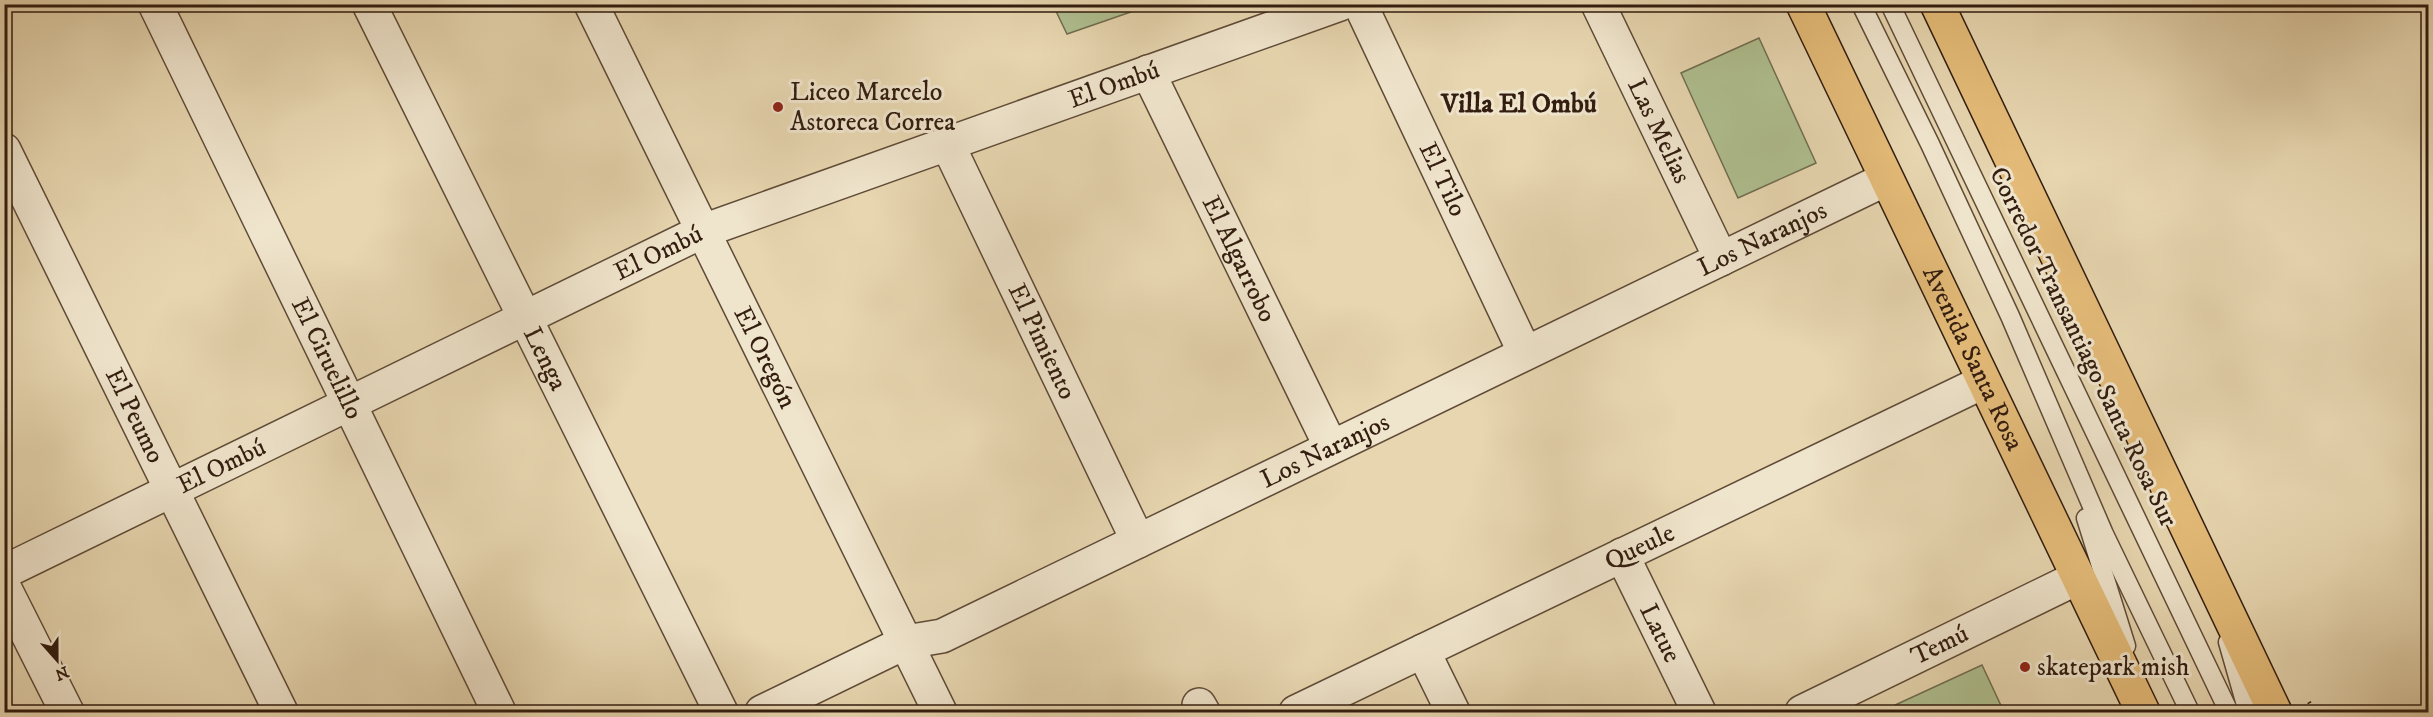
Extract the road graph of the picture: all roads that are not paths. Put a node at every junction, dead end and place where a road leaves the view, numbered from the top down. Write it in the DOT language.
graph roads {
  1 [pos="155,4"];
  2 [pos="369,4"];
  3 [pos="591,4"];
  4 [pos="1340,4"];
  5 [pos="1360,4"];
  6 [pos="1598,4"];
  7 [pos="1803,4"];
  8 [pos="1861,4"];
  9 [pos="1890,4"];
  10 [pos="1937,4"];
  11 [pos="1148,72"];
  12 [pos="947,143"];
  13 [pos="4,150"];
  14 [pos="1886,179"];
  15 [pos="703,231"];
  16 [pos="1721,259"];
  17 [pos="525,318"];
  18 [pos="1525,353"];
  19 [pos="1983,382"];
  20 [pos="349,404"];
  21 [pos="2055,422"];
  22 [pos="1331,447"];
  23 [pos="172,490"];
  24 [pos="1138,541"];
  25 [pos="1622,555"];
  26 [pos="2207,570"];
  27 [pos="4,572"];
  28 [pos="2078,578"];
  29 [pos="4,587"];
  30 [pos="906,642"];
  31 [pos="1423,651"];
  32 [pos="67,712"];
  33 [pos="281,712"];
  34 [pos="500,712"];
  35 [pos="721,712"];
  36 [pos="762,712"];
  37 [pos="940,712"];
  38 [pos="1296,712"];
  39 [pos="1453,712"];
  40 [pos="1699,712"];
  41 [pos="1802,712"];
  42 [pos="2145,712"];
  43 [pos="2190,712"];
  44 [pos="2229,712"];
  45 [pos="2248,712"];
  46 [pos="2275,712"];
  1 -- 20 [label="street, El Ciruelillo"];
  2 -- 17 [label="street, Lenga"];
  3 -- 15 [label="street, El Oregón"];
  4 -- 11 [label="street, El Ombú"];
  5 -- 18 [label="street, El Tilo"];
  6 -- 16 [label="street, Las Melias"];
  7 -- 14 [label="main road, Avenida Santa Rosa"];
  8 -- 21 [label="lane, Corredor Transantiago Santa Rosa Sur"];
  9 -- 44 [label="lane, Corredor Transantiago Santa Rosa Sur"];
  10 -- 26 [label="main road"];
  11 -- 12 [label="street, El Ombú"];
  11 -- 22 [label="street, El Algarrobo"];
  12 -- 15 [label="street, El Ombú"];
  12 -- 24 [label="street, El Pimiento"];
  13 -- 23 [label="street, El Peumo"];
  14 -- 16 [label="street, Los Naranjos"];
  14 -- 19 [label="main road, Avenida Santa Rosa"];
  15 -- 17 [label="street, El Ombú"];
  15 -- 30 [label="street, El Oregón"];
  16 -- 18 [label="street, Los Naranjos"];
  17 -- 20 [label="street, El Ombú"];
  17 -- 35 [label="street, Lenga"];
  18 -- 22 [label="street, Los Naranjos"];
  19 -- 25 [label="street, Queule"];
  19 -- 28 [label="main road, Avenida Santa Rosa"];
  20 -- 23 [label="street, El Ombú"];
  20 -- 34 [label="street, El Ciruelillo"];
  21 -- 42 [label="lane"];
  21 -- 43 [label="lane, Corredor Transantiago Santa Rosa Sur"];
  22 -- 24 [label="street, Los Naranjos"];
  23 -- 27 [label="street, El Ombú"];
  23 -- 33 [label="street, El Peumo"];
  24 -- 30 [label="street, Los Naranjos"];
  25 -- 31 [label="street, Queule"];
  25 -- 40 [label="street, Latue"];
  26 -- 45 [label="lane"];
  26 -- 46 [label="main road"];
  28 -- 41 [label="street, Temú"];
  28 -- 42 [label="main road, Avenida Santa Rosa"];
  29 -- 32 [label="street"];
  30 -- 36 [label="street, Los Naranjos"];
  30 -- 37 [label="street, El Oregón"];
  31 -- 38 [label="street, Queule"];
  31 -- 39 [label="street"];
}
